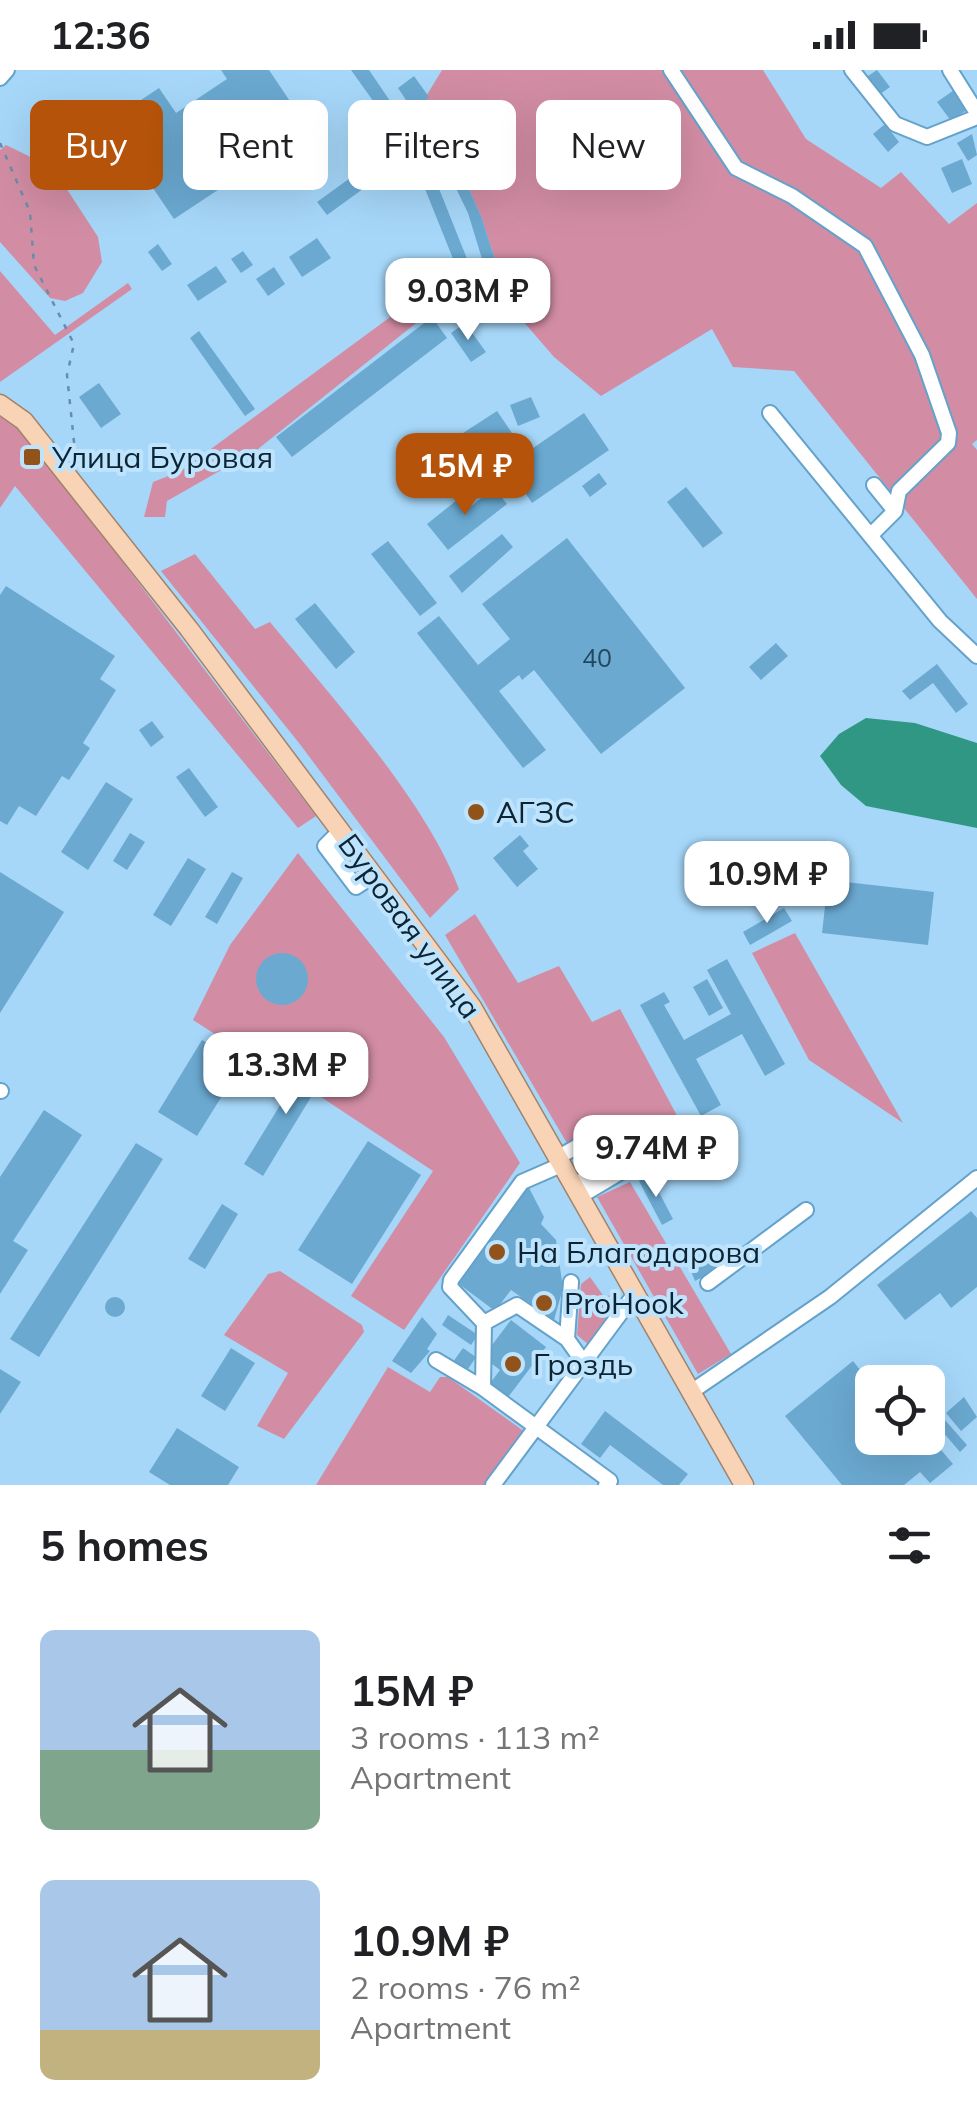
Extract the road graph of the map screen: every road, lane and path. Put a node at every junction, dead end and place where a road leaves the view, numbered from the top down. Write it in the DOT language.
graph roads {
  1 [pos="7,70"];
  2 [pos="671,70"];
  3 [pos="852,70"];
  4 [pos="950,70"];
  5 [pos="0,78"];
  6 [pos="977,115"];
  7 [pos="0,143"];
  8 [pos="6,407"];
  9 [pos="770,413"];
  10 [pos="76,461"];
  11 [pos="874,485"];
  12 [pos="895,510"];
  13 [pos="872,534"];
  14 [pos="977,656"];
  15 [pos="559,1162"];
  16 [pos="630,1166"];
  17 [pos="977,1178"];
  18 [pos="576,1191"];
  19 [pos="806,1210"];
  20 [pos="570,1282"];
  21 [pos="708,1283"];
  22 [pos="634,1296"];
  23 [pos="484,1323"];
  24 [pos="567,1339"];
  25 [pos="436,1360"];
  26 [pos="584,1363"];
  27 [pos="483,1388"];
  28 [pos="691,1392"];
  29 [pos="537,1426"];
  30 [pos="493,1485"];
  31 [pos="606,1485"];
  32 [pos="744,1485"];
  1 -- 5 [label="street"];
  2 -- 12 [label="street"];
  3 -- 6 [label="street"];
  4 -- 6 [label="street"];
  7 -- 10 [label="path"];
  8 -- 15 [label="main road, Буровая улица"];
  9 -- 13 [label="street"];
  11 -- 12 [label="street"];
  12 -- 13 [label="street"];
  13 -- 14 [label="street"];
  15 -- 18 [label="main road, Буровая улица"];
  15 -- 18 [label="street"];
  15 -- 23 [label="street"];
  16 -- 18 [label="street"];
  17 -- 28 [label="street"];
  18 -- 22 [label="main road, Буровая улица"];
  19 -- 21 [label="street"];
  20 -- 24 [label="street"];
  22 -- 26 [label="street"];
  22 -- 28 [label="main road, Буровая улица"];
  23 -- 24 [label="street"];
  23 -- 27 [label="street"];
  24 -- 26 [label="street"];
  25 -- 27 [label="street"];
  26 -- 29 [label="street"];
  27 -- 29 [label="street"];
  28 -- 32 [label="main road, Буровая улица"];
  29 -- 30 [label="street"];
  29 -- 31 [label="street"];
}
